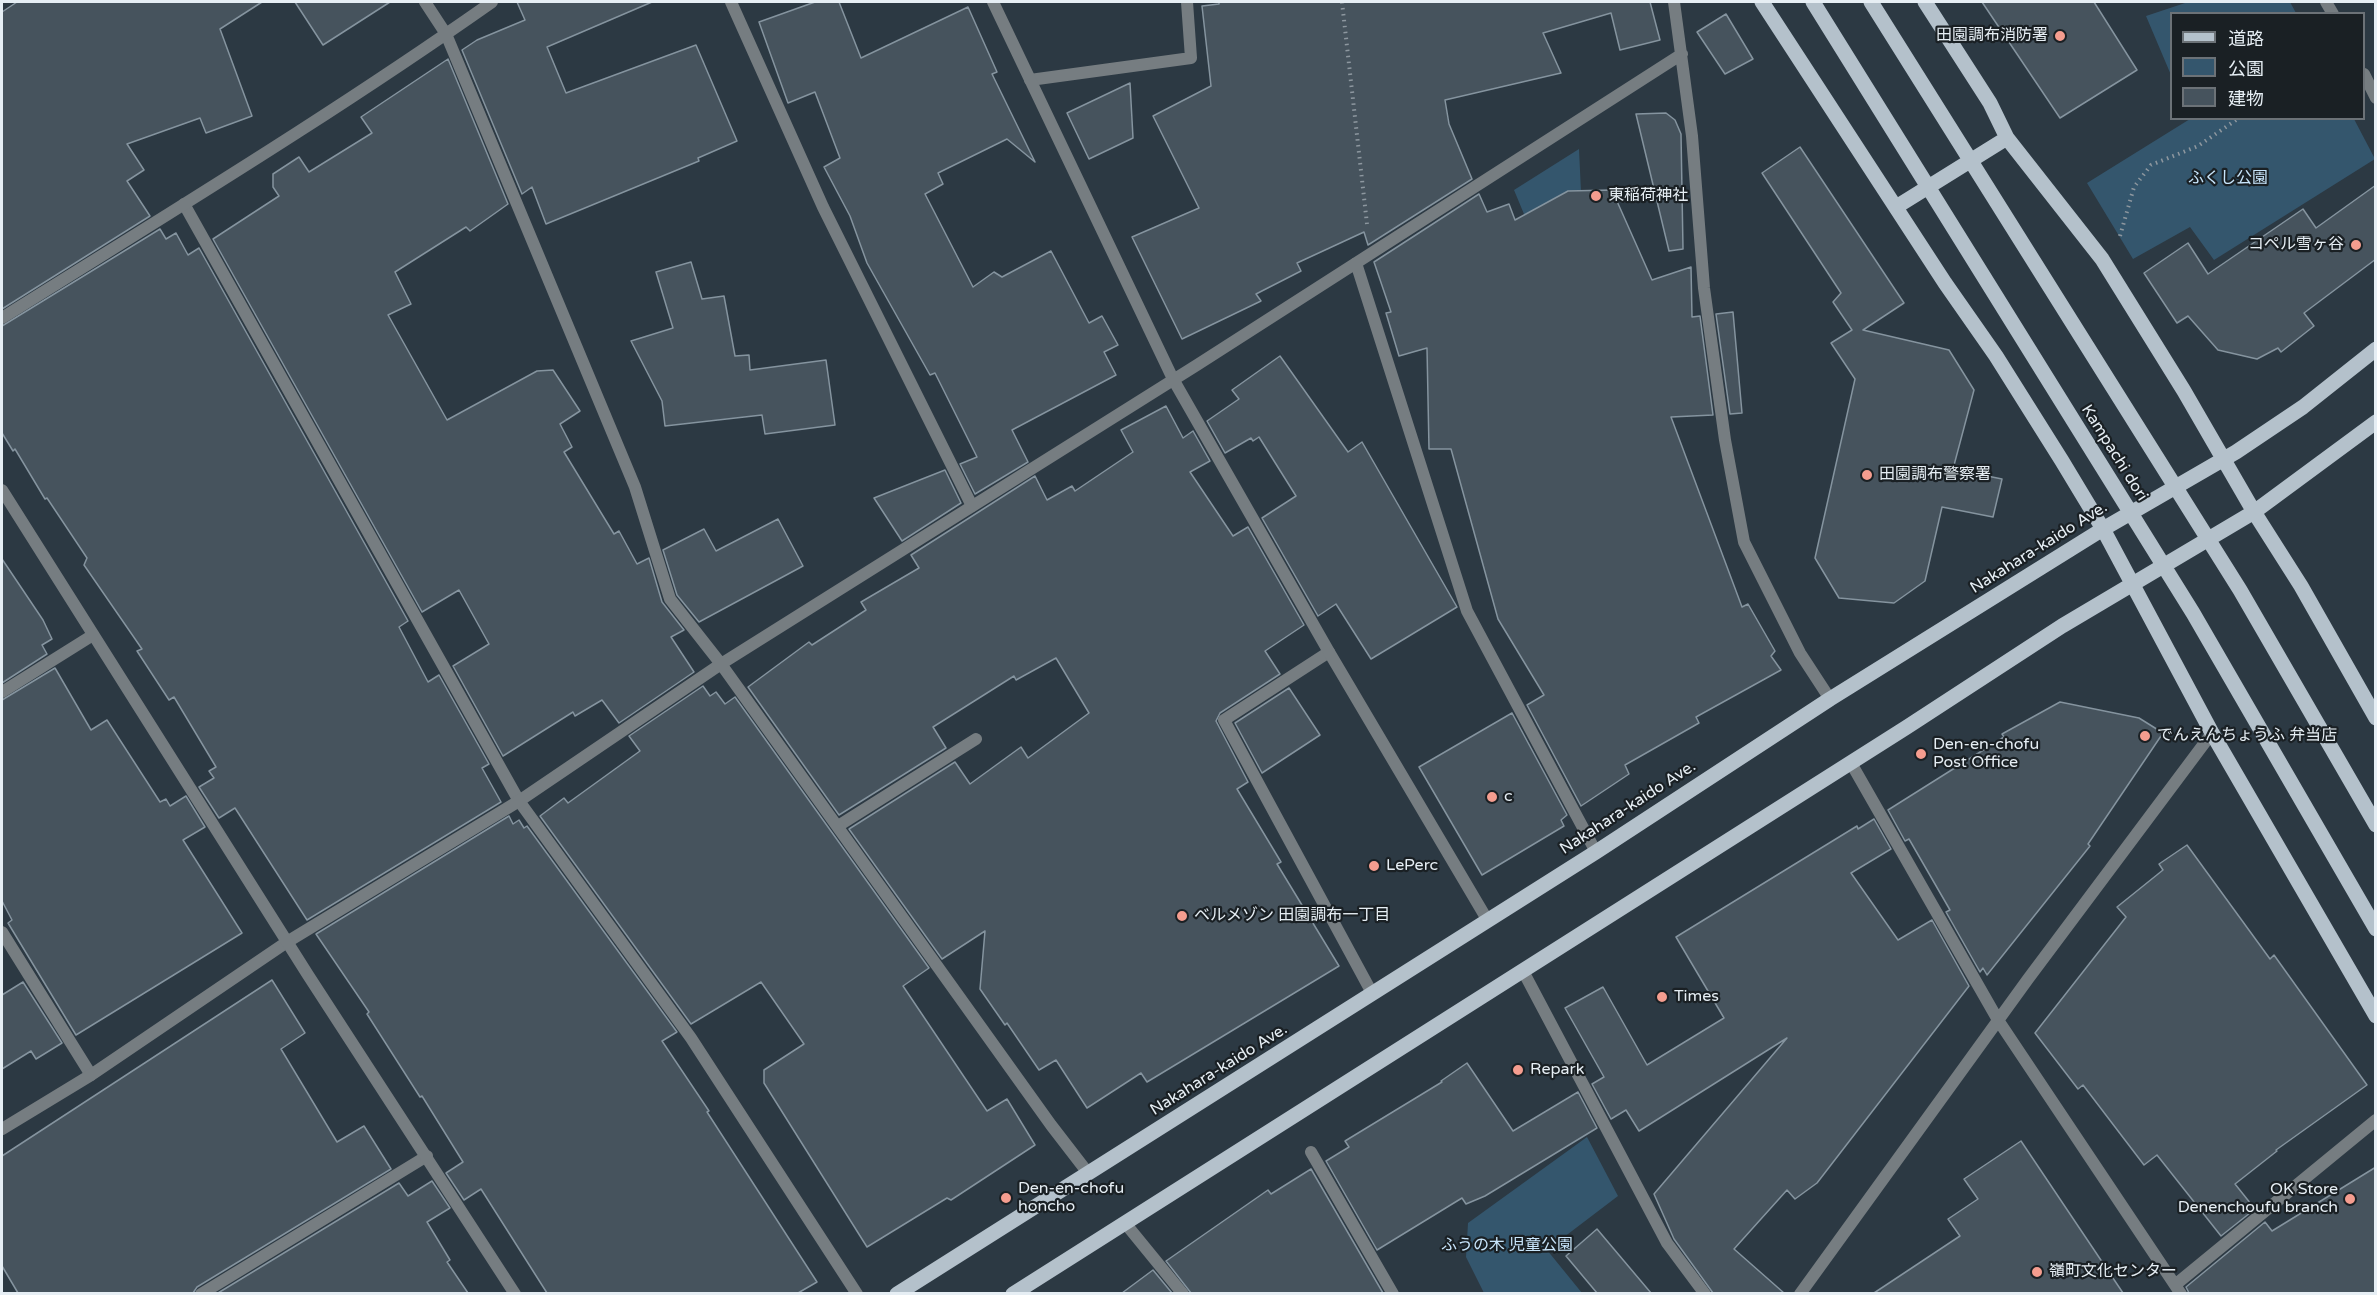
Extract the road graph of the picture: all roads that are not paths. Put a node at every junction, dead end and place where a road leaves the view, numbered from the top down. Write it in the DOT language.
graph roads {
  1 [pos="425,2"];
  2 [pos="492,2"];
  3 [pos="731,2"];
  4 [pos="993,2"];
  5 [pos="1187,2"];
  6 [pos="1674,2"];
  7 [pos="1762,2"];
  8 [pos="1813,2"];
  9 [pos="1870,2"];
  10 [pos="1925,2"];
  11 [pos="446,34"];
  12 [pos="1682,54"];
  13 [pos="2365,76"];
  14 [pos="1030,80"];
  15 [pos="2376,98"];
  16 [pos="2007,138"];
  17 [pos="184,204"];
  18 [pos="1896,207"];
  19 [pos="1356,263"];
  20 [pos="2,318"];
  21 [pos="2376,349"];
  22 [pos="1173,379"];
  23 [pos="2376,422"];
  24 [pos="2224,459"];
  25 [pos="2,490"];
  26 [pos="972,506"];
  27 [pos="2254,512"];
  28 [pos="2103,529"];
  29 [pos="2132,584"];
  30 [pos="93,635"];
  31 [pos="1329,652"];
  32 [pos="722,664"];
  33 [pos="2,692"];
  34 [pos="1830,699"];
  35 [pos="2376,718"];
  36 [pos="2212,733"];
  37 [pos="976,739"];
  38 [pos="1851,763"];
  39 [pos="519,801"];
  40 [pos="2376,825"];
  41 [pos="838,826"];
  42 [pos="1596,852"];
  43 [pos="1488,921"];
  44 [pos="2376,929"];
  45 [pos="2,932"];
  46 [pos="288,942"];
  47 [pos="1523,971"];
  48 [pos="1372,993"];
  49 [pos="2376,1016"];
  50 [pos="1998,1020"];
  51 [pos="91,1075"];
  52 [pos="2376,1120"];
  53 [pos="2,1129"];
  54 [pos="1311,1152"];
  55 [pos="427,1156"];
  56 [pos="1088,1173"];
  57 [pos="1125,1223"];
  58 [pos="2178,1289"];
  59 [pos="201,1293"];
  60 [pos="515,1293"];
  61 [pos="857,1293"];
  62 [pos="897,1293"];
  63 [pos="1013,1293"];
  64 [pos="1183,1293"];
  65 [pos="1393,1293"];
  66 [pos="1706,1293"];
  67 [pos="1800,1293"];
  1 -- 11 [label="street"];
  2 -- 11 [label="street"];
  3 -- 26 [label="street"];
  4 -- 14 [label="street"];
  5 -- 14 [label="street"];
  6 -- 12 [label="street"];
  7 -- 18 [label="main road"];
  8 -- 44 [label="main road, Kampachi dori"];
  9 -- 40 [label="main road, Kampachi dori"];
  10 -- 16 [label="main road"];
  11 -- 17 [label="street"];
  11 -- 32 [label="street"];
  12 -- 19 [label="street"];
  12 -- 34 [label="street"];
  13 -- 15 [label="street"];
  14 -- 22 [label="street"];
  16 -- 18 [label="main road"];
  16 -- 24 [label="main road"];
  17 -- 20 [label="street"];
  17 -- 39 [label="street"];
  18 -- 28 [label="main road"];
  19 -- 22 [label="street"];
  19 -- 42 [label="street"];
  21 -- 24 [label="main road, Nakahara-kaido Ave."];
  22 -- 26 [label="street"];
  22 -- 31 [label="street"];
  23 -- 27 [label="main road"];
  24 -- 27 [label="main road"];
  24 -- 28 [label="main road, Nakahara-kaido Ave."];
  25 -- 30 [label="street"];
  26 -- 32 [label="street"];
  27 -- 29 [label="main road"];
  27 -- 35 [label="main road"];
  28 -- 29 [label="main road"];
  28 -- 34 [label="main road, Nakahara-kaido Ave."];
  29 -- 36 [label="main road"];
  29 -- 38 [label="main road"];
  30 -- 33 [label="street"];
  30 -- 46 [label="street"];
  31 -- 43 [label="street"];
  31 -- 48 [label="street"];
  32 -- 39 [label="street"];
  32 -- 41 [label="street"];
  34 -- 42 [label="main road, Nakahara-kaido Ave."];
  36 -- 49 [label="main road"];
  36 -- 50 [label="street"];
  37 -- 41 [label="street"];
  38 -- 47 [label="main road"];
  38 -- 50 [label="street"];
  39 -- 46 [label="street"];
  39 -- 61 [label="street"];
  41 -- 56 [label="street"];
  42 -- 43 [label="main road, Nakahara-kaido Ave."];
  43 -- 48 [label="main road, Nakahara-kaido Ave."];
  45 -- 51 [label="street"];
  46 -- 51 [label="street"];
  46 -- 55 [label="street"];
  47 -- 57 [label="main road"];
  47 -- 66 [label="street"];
  48 -- 56 [label="main road, Nakahara-kaido Ave."];
  50 -- 58 [label="street"];
  50 -- 67 [label="street"];
  51 -- 53 [label="street"];
  52 -- 58 [label="street"];
  54 -- 65 [label="street"];
  55 -- 59 [label="street"];
  55 -- 60 [label="street"];
  56 -- 62 [label="main road, Nakahara-kaido Ave."];
  57 -- 63 [label="main road"];
  57 -- 64 [label="street"];
}
